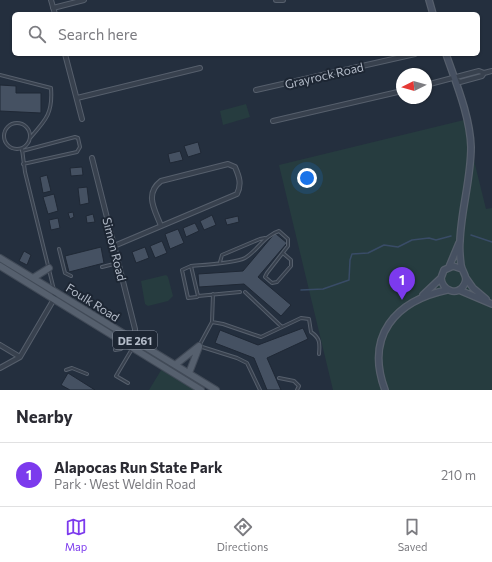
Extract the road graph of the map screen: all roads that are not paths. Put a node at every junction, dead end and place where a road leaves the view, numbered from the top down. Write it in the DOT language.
graph roads {
  1 [pos="51,0"];
  2 [pos="84,0"];
  3 [pos="276,0"];
  4 [pos="283,0"];
  5 [pos="429,0"];
  6 [pos="53,8"];
  7 [pos="54,12"];
  8 [pos="432,12"];
  9 [pos="66,56"];
  10 [pos="407,56"];
  11 [pos="447,56"];
  12 [pos="200,68"];
  13 [pos="492,71"];
  14 [pos="0,75"];
  15 [pos="454,79"];
  16 [pos="432,84"];
  17 [pos="256,90"];
  18 [pos="396,92"];
  19 [pos="77,98"];
  20 [pos="82,119"];
  21 [pos="274,121"];
  22 [pos="30,138"];
  23 [pos="22,150"];
  24 [pos="92,158"];
  25 [pos="23,164"];
  26 [pos="161,226"];
  27 [pos="266,238"];
  28 [pos="460,241"];
  29 [pos="114,246"];
  30 [pos="59,249"];
  31 [pos="284,254"];
  32 [pos="0,258"];
  33 [pos="220,262"];
  34 [pos="118,263"];
  35 [pos="0,266"];
  36 [pos="191,266"];
  37 [pos="102,267"];
  38 [pos="448,267"];
  39 [pos="48,268"];
  40 [pos="462,269"];
  41 [pos="70,276"];
  42 [pos="466,277"];
  43 [pos="33,278"];
  44 [pos="441,278"];
  45 [pos="447,290"];
  46 [pos="459,290"];
  47 [pos="54,291"];
  48 [pos="240,292"];
  49 [pos="245,292"];
  50 [pos="213,294"];
  51 [pos="198,296"];
  52 [pos="420,298"];
  53 [pos="54,299"];
  54 [pos="491,304"];
  55 [pos="212,322"];
  56 [pos="282,327"];
  57 [pos="135,340"];
  58 [pos="125,343"];
  59 [pos="0,345"];
  60 [pos="199,346"];
  61 [pos="133,348"];
  62 [pos="115,350"];
  63 [pos="319,354"];
  64 [pos="20,357"];
  65 [pos="175,365"];
  66 [pos="0,368"];
  67 [pos="66,370"];
  68 [pos="189,373"];
  69 [pos="86,374"];
  70 [pos="279,378"];
  71 [pos="128,383"];
  72 [pos="201,390"];
  73 [pos="216,390"];
  74 [pos="260,390"];
  75 [pos="297,390"];
  76 [pos="385,390"];
  1 -- 6 [label="street"];
  2 -- 6 [label="street"];
  3 -- 4 [label="street"];
  5 -- 8 [label="street"];
  6 -- 7 [label="street"];
  9 -- 19 [label="street"];
  10 -- 17 [label="street, Grayrock Road"];
  11 -- 15 [label="street"];
  12 -- 19 [label="street"];
  13 -- 15 [label="street"];
  14 -- 22 [label="lane"];
  15 -- 16 [label="street"];
  15 -- 28 [label="street"];
  18 -- 21 [label="street"];
  19 -- 20 [label="street"];
  22 -- 23 [label="lane"];
  22 -- 23 [label="lane"];
  23 -- 25 [label="lane"];
  23 -- 25 [label="lane"];
  24 -- 29 [label="street, Simon Road"];
  25 -- 39 [label="lane"];
  26 -- 26 [label="street"];
  26 -- 29 [label="street"];
  27 -- 31 [label="lane"];
  27 -- 33 [label="lane"];
  27 -- 33 [label="lane"];
  28 -- 38 [label="street"];
  28 -- 40 [label="street"];
  29 -- 34 [label="street, Simon Road"];
  30 -- 41 [label="lane"];
  31 -- 31 [label="lane"];
  32 -- 43 [label="main road, Foulk Road / DE 261"];
  33 -- 36 [label="lane"];
  34 -- 37 [label="lane"];
  34 -- 57 [label="street, Simon Road"];
  35 -- 53 [label="main road, Foulk Road / DE 261"];
  36 -- 51 [label="lane"];
  36 -- 51 [label="lane"];
  38 -- 40 [label="street"];
  38 -- 44 [label="street"];
  39 -- 43 [label="main road"];
  39 -- 47 [label="lane"];
  40 -- 42 [label="street"];
  42 -- 46 [label="street"];
  42 -- 54 [label="street"];
  43 -- 47 [label="main road, Foulk Road / DE 261"];
  44 -- 45 [label="street"];
  44 -- 52 [label="street"];
  45 -- 46 [label="street"];
  45 -- 52 [label="street"];
  46 -- 54 [label="street"];
  47 -- 53 [label="street"];
  47 -- 57 [label="main road, Foulk Road / DE 261"];
  48 -- 50 [label="lane"];
  49 -- 56 [label="lane"];
  50 -- 51 [label="lane"];
  50 -- 55 [label="lane"];
  52 -- 76 [label="street"];
  53 -- 58 [label="main road, Foulk Road / DE 261"];
  53 -- 64 [label="street"];
  55 -- 56 [label="lane"];
  55 -- 60 [label="lane"];
  56 -- 63 [label="lane"];
  57 -- 65 [label="main road, Foulk Road / DE 261"];
  58 -- 61 [label="main road, Foulk Road / DE 261"];
  58 -- 62 [label="lane"];
  59 -- 64 [label="street"];
  60 -- 65 [label="main road"];
  60 -- 68 [label="main road"];
  60 -- 74 [label="lane"];
  61 -- 71 [label="lane"];
  61 -- 72 [label="main road, Foulk Road / DE 261"];
  64 -- 66 [label="street"];
  65 -- 68 [label="main road, Foulk Road / DE 261"];
  67 -- 69 [label="lane"];
  68 -- 73 [label="main road, Foulk Road / DE 261"];
  70 -- 75 [label="lane"];
}
